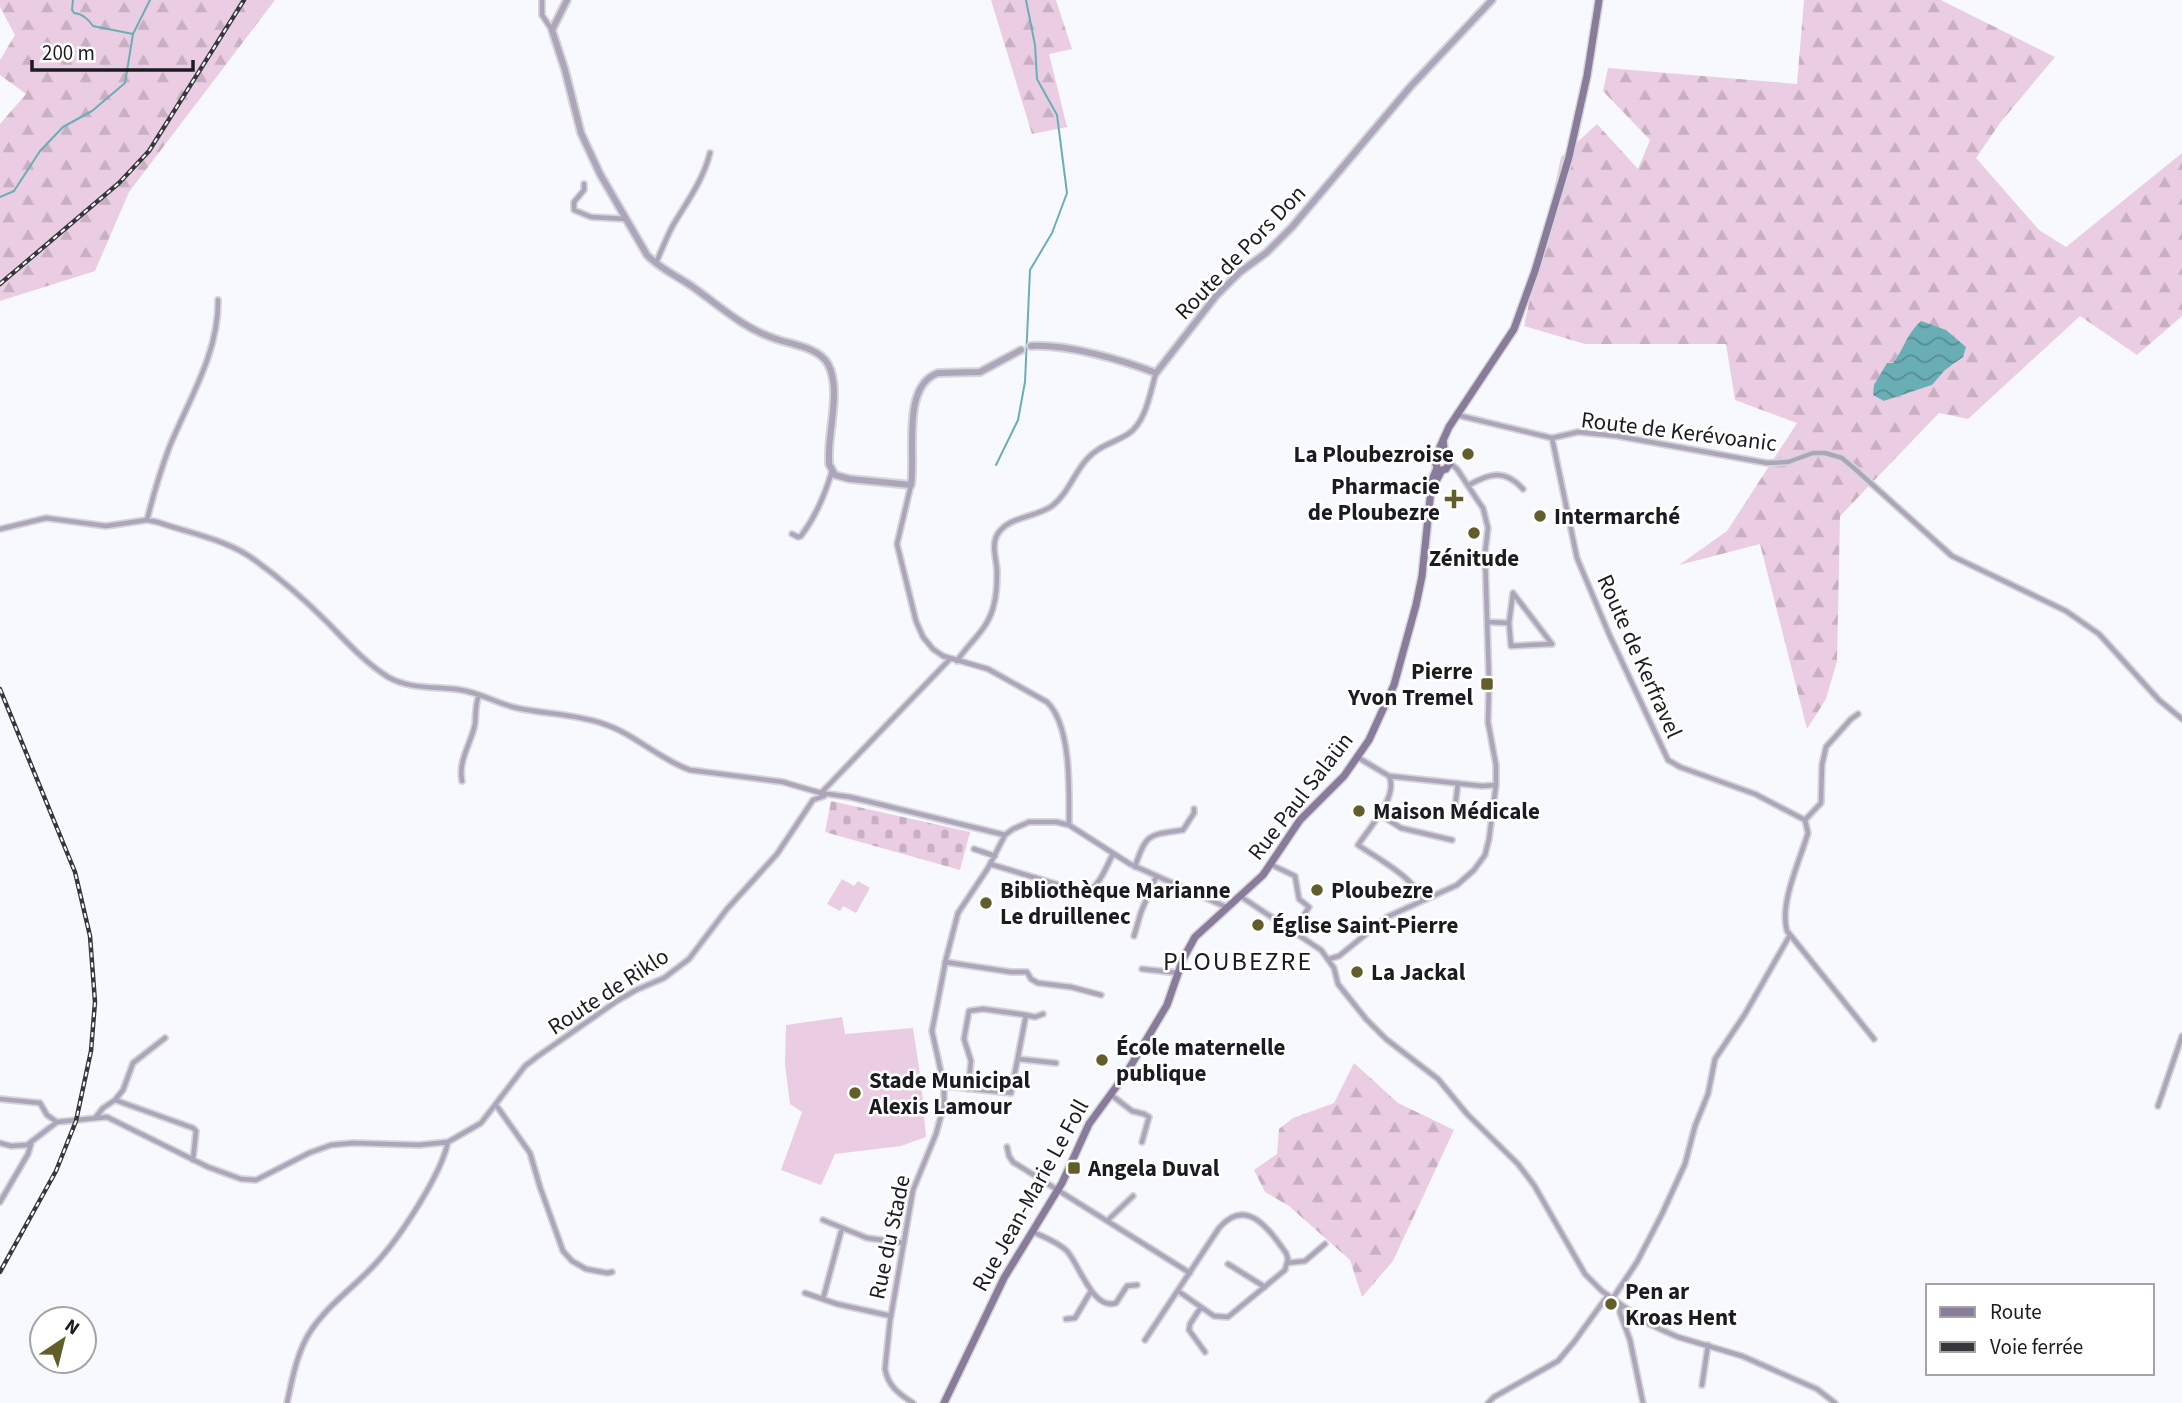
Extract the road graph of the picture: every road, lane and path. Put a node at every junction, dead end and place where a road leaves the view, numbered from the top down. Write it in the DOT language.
graph roads {
  1 [pos="542,0"];
  2 [pos="567,0"];
  3 [pos="1492,0"];
  4 [pos="1599,0"];
  5 [pos="552,30"];
  6 [pos="710,153"];
  7 [pos="584,184"];
  8 [pos="626,219"];
  9 [pos="656,264"];
  10 [pos="218,300"];
  11 [pos="1031,346"];
  12 [pos="1021,350"];
  13 [pos="1156,373"];
  14 [pos="1457,415"];
  15 [pos="1552,438"];
  16 [pos="1443,464"];
  17 [pos="832,470"];
  18 [pos="911,485"];
  19 [pos="1469,485"];
  20 [pos="1523,489"];
  21 [pos="146,520"];
  22 [pos="0,529"];
  23 [pos="792,534"];
  24 [pos="1487,622"];
  25 [pos="1509,623"];
  26 [pos="950,659"];
  27 [pos="957,661"];
  28 [pos="479,695"];
  29 [pos="1858,714"];
  30 [pos="2182,719"];
  31 [pos="1357,757"];
  32 [pos="1389,776"];
  33 [pos="462,781"];
  34 [pos="1458,783"];
  35 [pos="1496,785"];
  36 [pos="821,793"];
  37 [pos="828,794"];
  38 [pos="1455,807"];
  39 [pos="1194,808"];
  40 [pos="1379,814"];
  41 [pos="1805,820"];
  42 [pos="1069,825"];
  43 [pos="1005,835"];
  44 [pos="1452,840"];
  45 [pos="974,849"];
  46 [pos="1113,854"];
  47 [pos="995,856"];
  48 [pos="990,864"];
  49 [pos="1272,865"];
  50 [pos="1135,867"];
  51 [pos="1156,877"];
  52 [pos="1240,896"];
  53 [pos="1421,900"];
  54 [pos="1226,907"];
  55 [pos="1294,931"];
  56 [pos="1790,935"];
  57 [pos="1134,936"];
  58 [pos="1329,959"];
  59 [pos="945,962"];
  60 [pos="1142,969"];
  61 [pos="1179,973"];
  62 [pos="1101,995"];
  63 [pos="1043,1014"];
  64 [pos="1026,1015"];
  65 [pos="2182,1036"];
  66 [pos="165,1038"];
  67 [pos="1874,1039"];
  68 [pos="1018,1059"];
  69 [pos="1056,1063"];
  70 [pos="944,1086"];
  71 [pos="968,1089"];
  72 [pos="1109,1094"];
  73 [pos="0,1099"];
  74 [pos="115,1100"];
  75 [pos="496,1105"];
  76 [pos="2158,1106"];
  77 [pos="96,1117"];
  78 [pos="57,1122"];
  79 [pos="448,1142"];
  80 [pos="1142,1142"];
  81 [pos="0,1143"];
  82 [pos="31,1143"];
  83 [pos="1007,1147"];
  84 [pos="193,1160"];
  85 [pos="1057,1190"];
  86 [pos="1133,1196"];
  87 [pos="0,1202"];
  88 [pos="823,1220"];
  89 [pos="1108,1220"];
  90 [pos="842,1228"];
  91 [pos="1032,1231"];
  92 [pos="904,1243"];
  93 [pos="1325,1244"];
  94 [pos="1287,1263"];
  95 [pos="1228,1264"];
  96 [pos="612,1272"];
  97 [pos="1190,1273"];
  98 [pos="1137,1285"];
  99 [pos="1265,1287"];
  100 [pos="1091,1291"];
  101 [pos="1178,1291"];
  102 [pos="805,1293"];
  103 [pos="1610,1297"];
  104 [pos="822,1299"];
  105 [pos="1619,1303"];
  106 [pos="1201,1307"];
  107 [pos="891,1316"];
  108 [pos="1066,1319"];
  109 [pos="1145,1340"];
  110 [pos="1708,1345"];
  111 [pos="1205,1352"];
  112 [pos="1702,1385"];
  113 [pos="287,1403"];
  114 [pos="913,1403"];
  115 [pos="944,1403"];
  116 [pos="1488,1403"];
  117 [pos="1643,1403"];
  118 [pos="1835,1403"];
  1 -- 5 [label="street"];
  2 -- 5 [label="street"];
  3 -- 13 [label="street, Route de Pors Don"];
  4 -- 14 [label="main road"];
  5 -- 8 [label="street"];
  6 -- 9 [label="street"];
  7 -- 8 [label="street"];
  8 -- 9 [label="street"];
  9 -- 17 [label="street"];
  10 -- 21 [label="street"];
  11 -- 12 [label="street"];
  11 -- 13 [label="street"];
  12 -- 18 [label="street"];
  13 -- 27 [label="street, Route de Pors Don"];
  14 -- 15 [label="street, Route de Kerévoanic"];
  14 -- 16 [label="main road"];
  15 -- 30 [label="street, Route de Kerévoanic"];
  15 -- 41 [label="street, Route de Kerfravel"];
  16 -- 19 [label="street"];
  16 -- 31 [label="main road, Rue Paul Salaün"];
  17 -- 18 [label="street"];
  17 -- 23 [label="street"];
  18 -- 26 [label="street"];
  19 -- 20 [label="street"];
  19 -- 24 [label="street"];
  21 -- 22 [label="street"];
  21 -- 28 [label="street"];
  24 -- 25 [label="street"];
  24 -- 35 [label="street"];
  25 -- 25 [label="street"];
  26 -- 27 [label="street"];
  26 -- 36 [label="street"];
  27 -- 42 [label="street"];
  28 -- 33 [label="street"];
  28 -- 36 [label="street"];
  29 -- 41 [label="street"];
  31 -- 32 [label="street"];
  31 -- 49 [label="main road, Rue Paul Salaün"];
  32 -- 34 [label="street"];
  32 -- 40 [label="street"];
  34 -- 35 [label="street"];
  34 -- 38 [label="street"];
  35 -- 53 [label="street"];
  36 -- 37 [label="street"];
  37 -- 43 [label="street"];
  37 -- 75 [label="street, Route de Riklo"];
  39 -- 50 [label="street"];
  40 -- 44 [label="street"];
  40 -- 53 [label="street"];
  41 -- 56 [label="street"];
  42 -- 43 [label="street"];
  42 -- 46 [label="street"];
  43 -- 47 [label="street, Rue du Stade"];
  45 -- 47 [label="street"];
  46 -- 48 [label="street"];
  46 -- 50 [label="street"];
  47 -- 48 [label="street, Rue du Stade"];
  48 -- 59 [label="street, Rue du Stade"];
  49 -- 52 [label="main road, Rue Paul Salaün"];
  49 -- 55 [label="street"];
  50 -- 51 [label="street"];
  51 -- 54 [label="street"];
  51 -- 57 [label="street"];
  52 -- 54 [label="main road, Rue Paul Salaün"];
  52 -- 55 [label="street"];
  53 -- 58 [label="street"];
  54 -- 61 [label="main road, Rue Jean-Marie Le Foll"];
  55 -- 58 [label="street"];
  56 -- 67 [label="street"];
  56 -- 103 [label="street"];
  58 -- 103 [label="street"];
  59 -- 62 [label="street"];
  59 -- 70 [label="street, Rue du Stade"];
  60 -- 61 [label="street"];
  61 -- 72 [label="main road, Rue Jean-Marie Le Foll"];
  63 -- 64 [label="street"];
  64 -- 68 [label="street"];
  64 -- 71 [label="street"];
  65 -- 76 [label="street"];
  66 -- 74 [label="street"];
  68 -- 69 [label="street"];
  68 -- 71 [label="street"];
  70 -- 71 [label="street"];
  70 -- 92 [label="street, Rue du Stade"];
  72 -- 80 [label="street"];
  72 -- 85 [label="main road, Rue Jean-Marie Le Foll"];
  73 -- 78 [label="street"];
  74 -- 77 [label="street"];
  74 -- 84 [label="street"];
  75 -- 79 [label="street, Route de Riklo"];
  75 -- 96 [label="street"];
  77 -- 78 [label="street"];
  77 -- 84 [label="street"];
  78 -- 82 [label="street"];
  79 -- 84 [label="street"];
  79 -- 113 [label="street"];
  81 -- 82 [label="street"];
  82 -- 87 [label="street"];
  83 -- 85 [label="street"];
  85 -- 89 [label="street"];
  85 -- 91 [label="main road, Rue Jean-Marie Le Foll"];
  86 -- 89 [label="street"];
  88 -- 90 [label="street"];
  89 -- 97 [label="street"];
  90 -- 92 [label="street"];
  90 -- 104 [label="street"];
  91 -- 100 [label="street"];
  91 -- 115 [label="main road, Rue Jean-Marie Le Foll"];
  92 -- 107 [label="street, Rue du Stade"];
  93 -- 94 [label="street"];
  94 -- 97 [label="street"];
  94 -- 99 [label="street"];
  95 -- 99 [label="street"];
  97 -- 101 [label="street"];
  98 -- 100 [label="street"];
  99 -- 106 [label="street"];
  100 -- 108 [label="street"];
  101 -- 106 [label="street"];
  101 -- 109 [label="street"];
  102 -- 104 [label="street"];
  103 -- 105 [label="street"];
  103 -- 116 [label="street"];
  104 -- 107 [label="street"];
  105 -- 110 [label="street"];
  105 -- 117 [label="street"];
  106 -- 111 [label="street"];
  107 -- 114 [label="street, Rue du Stade"];
  110 -- 112 [label="street"];
  110 -- 118 [label="street"];
}
